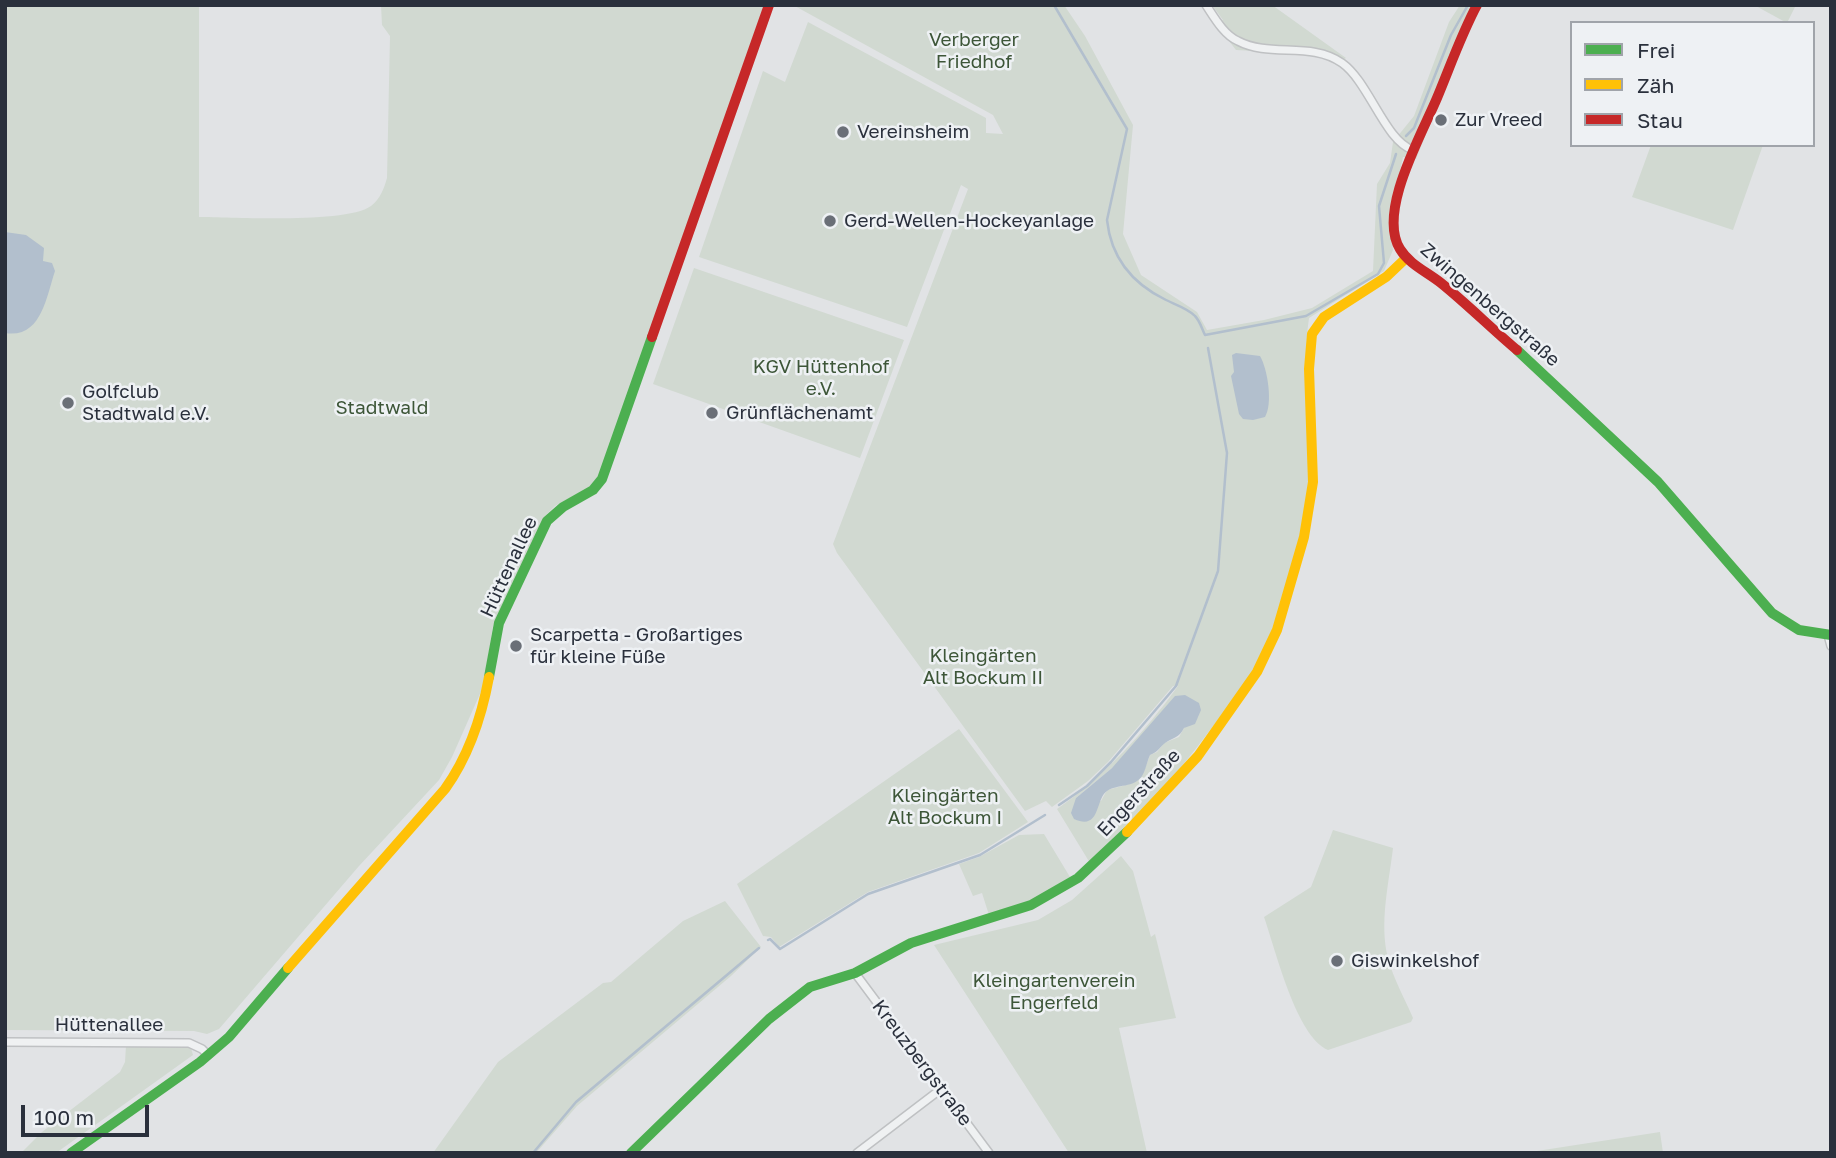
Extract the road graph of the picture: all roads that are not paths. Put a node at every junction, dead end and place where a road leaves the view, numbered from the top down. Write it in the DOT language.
graph roads {
  1 [pos="769,5"];
  2 [pos="1206,5"];
  3 [pos="1477,5"];
  4 [pos="1413,150"];
  5 [pos="1406,258"];
  6 [pos="1829,635"];
  7 [pos="1831,646"];
  8 [pos="855,973"];
  9 [pos="5,1042"];
  10 [pos="208,1055"];
  11 [pos="941,1089"];
  12 [pos="71,1153"];
  13 [pos="631,1153"];
  14 [pos="857,1153"];
  15 [pos="989,1153"];
  1 -- 10 [label="street, Hüttenallee"];
  2 -- 4 [label="street"];
  3 -- 4 [label="street, Zwingenbergstraße"];
  4 -- 5 [label="street, Zwingenbergstraße"];
  5 -- 6 [label="street, Zwingenbergstraße"];
  5 -- 8 [label="street, Engerstraße"];
  6 -- 7 [label="street, Zwingenbergstraße"];
  8 -- 11 [label="street, Kreuzbergstraße"];
  8 -- 13 [label="street, Engerstraße"];
  9 -- 10 [label="street, Hüttenallee"];
  10 -- 12 [label="street, Hüttenallee"];
  11 -- 14 [label="street"];
  11 -- 15 [label="street, Kreuzbergstraße"];
}
